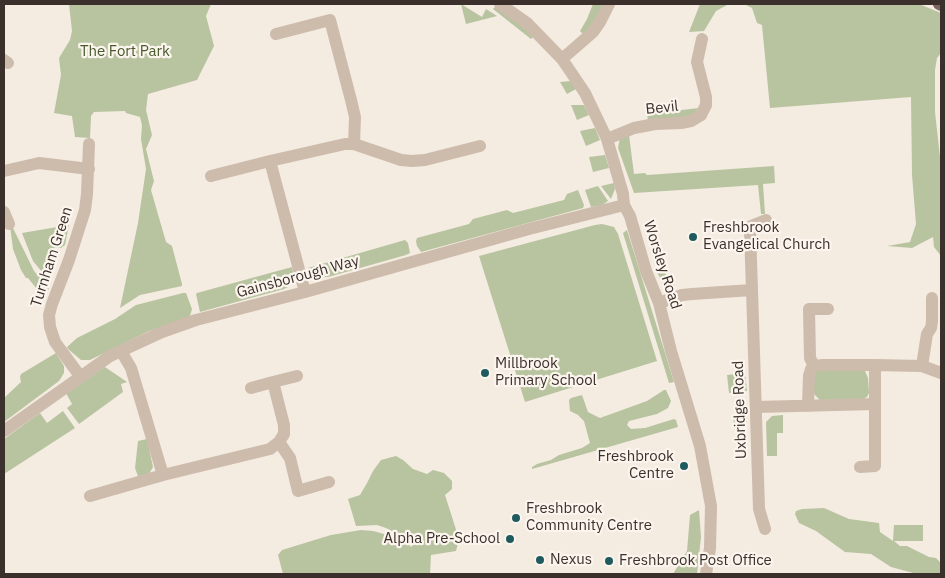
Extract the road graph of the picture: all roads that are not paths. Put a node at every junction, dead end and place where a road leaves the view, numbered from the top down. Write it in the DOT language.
graph roads {
  1 [pos="500,4"];
  2 [pos="609,4"];
  3 [pos="276,34"];
  4 [pos="702,39"];
  5 [pos="562,59"];
  6 [pos="607,139"];
  7 [pos="89,144"];
  8 [pos="354,144"];
  9 [pos="480,146"];
  10 [pos="270,161"];
  11 [pos="88,168"];
  12 [pos="4,171"];
  13 [pos="212,176"];
  14 [pos="624,205"];
  15 [pos="4,212"];
  16 [pos="766,220"];
  17 [pos="9,224"];
  18 [pos="752,290"];
  19 [pos="305,292"];
  20 [pos="932,298"];
  21 [pos="659,304"];
  22 [pos="828,309"];
  23 [pos="121,351"];
  24 [pos="875,365"];
  25 [pos="814,366"];
  26 [pos="922,366"];
  27 [pos="941,373"];
  28 [pos="80,376"];
  29 [pos="296,376"];
  30 [pos="273,382"];
  31 [pos="252,388"];
  32 [pos="875,404"];
  33 [pos="756,406"];
  34 [pos="808,406"];
  35 [pos="4,431"];
  36 [pos="279,442"];
  37 [pos="860,467"];
  38 [pos="163,475"];
  39 [pos="328,482"];
  40 [pos="90,496"];
  41 [pos="765,528"];
  42 [pos="706,574"];
  1 -- 5 [label="street, Worsley Road"];
  2 -- 5 [label="street"];
  3 -- 8 [label="street"];
  4 -- 6 [label="street, Bevil"];
  5 -- 6 [label="street, Worsley Road"];
  6 -- 14 [label="street, Worsley Road"];
  7 -- 11 [label="street, Turnham Green"];
  8 -- 9 [label="street"];
  8 -- 10 [label="street"];
  10 -- 13 [label="street"];
  10 -- 19 [label="street"];
  11 -- 12 [label="street"];
  11 -- 28 [label="street, Turnham Green"];
  14 -- 19 [label="street, Gainsborough Way"];
  14 -- 21 [label="street, Worsley Road"];
  15 -- 17 [label="street"];
  16 -- 18 [label="street, Uxbridge Road"];
  18 -- 21 [label="street"];
  18 -- 33 [label="street, Uxbridge Road"];
  19 -- 23 [label="street, Gainsborough Way"];
  20 -- 26 [label="street"];
  21 -- 42 [label="street, Worsley Road"];
  22 -- 25 [label="street"];
  23 -- 28 [label="street, Gainsborough Way"];
  23 -- 38 [label="street"];
  24 -- 25 [label="street"];
  24 -- 26 [label="street"];
  24 -- 32 [label="street"];
  25 -- 34 [label="street"];
  26 -- 27 [label="street"];
  28 -- 35 [label="street, Gainsborough Way"];
  29 -- 30 [label="street"];
  30 -- 31 [label="street"];
  30 -- 36 [label="street"];
  32 -- 34 [label="street"];
  32 -- 37 [label="street"];
  33 -- 34 [label="street"];
  33 -- 41 [label="street, Uxbridge Road"];
  36 -- 38 [label="street"];
  36 -- 39 [label="street"];
  38 -- 40 [label="street"];
}
